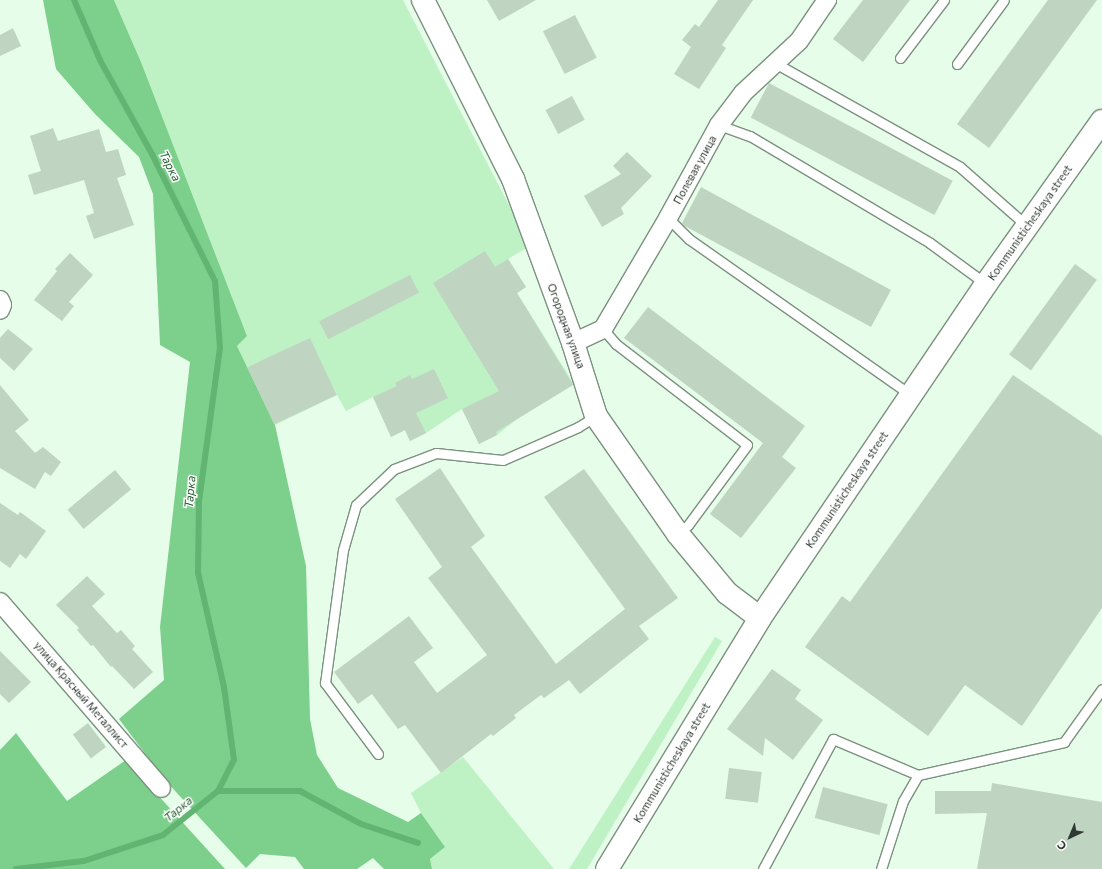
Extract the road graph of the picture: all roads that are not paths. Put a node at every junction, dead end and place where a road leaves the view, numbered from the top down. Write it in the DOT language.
graph roads {
  1 [pos="423,0"];
  2 [pos="827,0"];
  3 [pos="944,0"];
  4 [pos="1004,0"];
  5 [pos="900,58"];
  6 [pos="775,63"];
  7 [pos="957,64"];
  8 [pos="1102,121"];
  9 [pos="719,126"];
  10 [pos="668,218"];
  11 [pos="1028,227"];
  12 [pos="986,284"];
  13 [pos="0,300"];
  14 [pos="0,310"];
  15 [pos="603,329"];
  16 [pos="573,343"];
  17 [pos="911,395"];
  18 [pos="596,416"];
  19 [pos="678,534"];
  20 [pos="0,602"];
  21 [pos="760,618"];
  22 [pos="1102,689"];
  23 [pos="378,754"];
  24 [pos="918,775"];
  25 [pos="161,788"];
  26 [pos="607,869"];
  27 [pos="763,869"];
  28 [pos="881,869"];
  1 -- 16 [label="main road, Огородная улица"];
  2 -- 6 [label="street, Полевая улица"];
  3 -- 5 [label="lane"];
  4 -- 7 [label="lane"];
  6 -- 9 [label="street, Полевая улица"];
  6 -- 11 [label="lane"];
  8 -- 11 [label="main road, Kommunisticheskaya street"];
  9 -- 10 [label="street, Полевая улица"];
  9 -- 12 [label="lane"];
  10 -- 15 [label="street, Полевая улица"];
  10 -- 17 [label="lane"];
  11 -- 12 [label="main road, Kommunisticheskaya street"];
  12 -- 17 [label="main road, Kommunisticheskaya street"];
  13 -- 14 [label="street"];
  15 -- 16 [label="street"];
  15 -- 19 [label="lane"];
  16 -- 18 [label="main road, Огородная улица"];
  17 -- 21 [label="main road, Kommunisticheskaya street"];
  18 -- 19 [label="main road, Огородная улица"];
  18 -- 23 [label="lane"];
  19 -- 21 [label="main road, Огородная улица"];
  20 -- 25 [label="street, улица Красный Металлист"];
  21 -- 26 [label="main road, Kommunisticheskaya street"];
  22 -- 24 [label="lane"];
  24 -- 27 [label="lane"];
  24 -- 28 [label="lane"];
}
